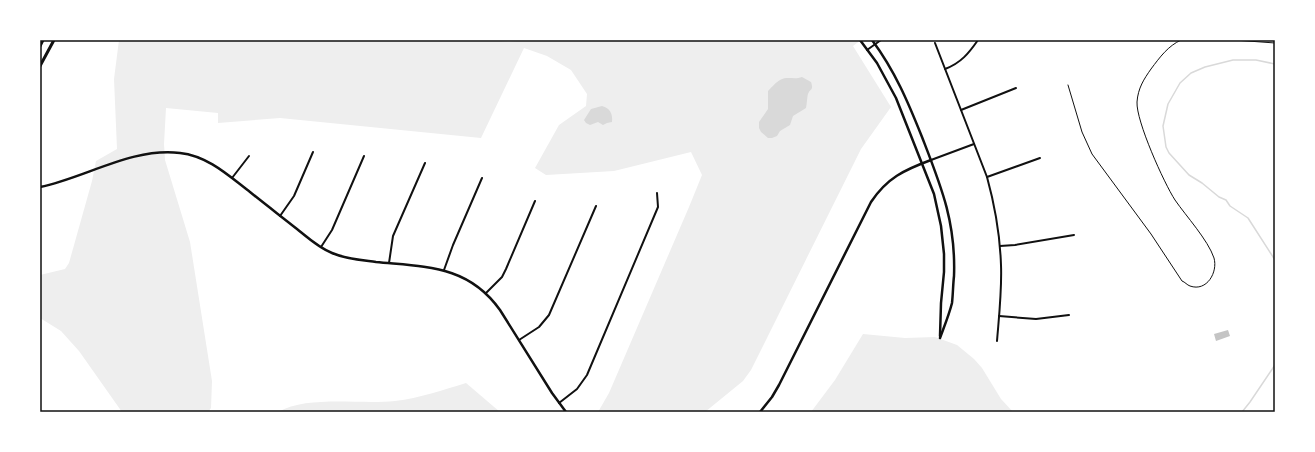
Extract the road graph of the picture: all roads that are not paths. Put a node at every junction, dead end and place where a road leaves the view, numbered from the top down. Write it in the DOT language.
graph roads {
  1 [pos="43,40"];
  2 [pos="54,40"];
  3 [pos="860,40"];
  4 [pos="872,40"];
  5 [pos="881,40"];
  6 [pos="978,40"];
  7 [pos="1182,40"];
  8 [pos="1234,40"];
  9 [pos="935,43"];
  10 [pos="1275,43"];
  11 [pos="875,44"];
  12 [pos="40,46"];
  13 [pos="867,50"];
  14 [pos="40,66"];
  15 [pos="945,69"];
  16 [pos="1068,85"];
  17 [pos="1016,88"];
  18 [pos="961,110"];
  19 [pos="974,144"];
  20 [pos="313,152"];
  21 [pos="249,156"];
  22 [pos="364,156"];
  23 [pos="1040,158"];
  24 [pos="931,160"];
  25 [pos="425,163"];
  26 [pos="922,164"];
  27 [pos="987,177"];
  28 [pos="232,178"];
  29 [pos="482,178"];
  30 [pos="40,187"];
  31 [pos="657,193"];
  32 [pos="535,201"];
  33 [pos="596,206"];
  34 [pos="280,216"];
  35 [pos="1074,235"];
  36 [pos="1000,246"];
  37 [pos="321,247"];
  38 [pos="389,263"];
  39 [pos="444,270"];
  40 [pos="486,293"];
  41 [pos="1069,315"];
  42 [pos="999,316"];
  43 [pos="519,340"];
  44 [pos="997,341"];
  45 [pos="559,403"];
  46 [pos="566,412"];
  47 [pos="760,412"];
  1 -- 12 [label="main road"];
  2 -- 14 [label="main road"];
  3 -- 13 [label="street"];
  4 -- 11 [label="street"];
  5 -- 11 [label="street"];
  6 -- 15 [label="street"];
  7 -- 16 [label="lane"];
  8 -- 10 [label="lane"];
  9 -- 15 [label="street"];
  11 -- 13 [label="street"];
  11 -- 24 [label="street"];
  13 -- 26 [label="street"];
  15 -- 18 [label="street"];
  17 -- 18 [label="street"];
  18 -- 19 [label="street"];
  19 -- 24 [label="street"];
  19 -- 27 [label="street"];
  20 -- 34 [label="street"];
  21 -- 28 [label="street"];
  22 -- 37 [label="street"];
  23 -- 27 [label="street"];
  24 -- 26 [label="street"];
  24 -- 26 [label="street"];
  25 -- 38 [label="street"];
  26 -- 47 [label="street"];
  27 -- 36 [label="street"];
  28 -- 30 [label="street"];
  28 -- 34 [label="street"];
  29 -- 39 [label="street"];
  31 -- 45 [label="street"];
  32 -- 40 [label="street"];
  33 -- 43 [label="street"];
  34 -- 37 [label="street"];
  35 -- 36 [label="street"];
  36 -- 42 [label="street"];
  37 -- 38 [label="street"];
  38 -- 39 [label="street"];
  39 -- 40 [label="street"];
  40 -- 43 [label="street"];
  41 -- 42 [label="street"];
  42 -- 44 [label="street"];
  43 -- 45 [label="street"];
  45 -- 46 [label="street"];
}
